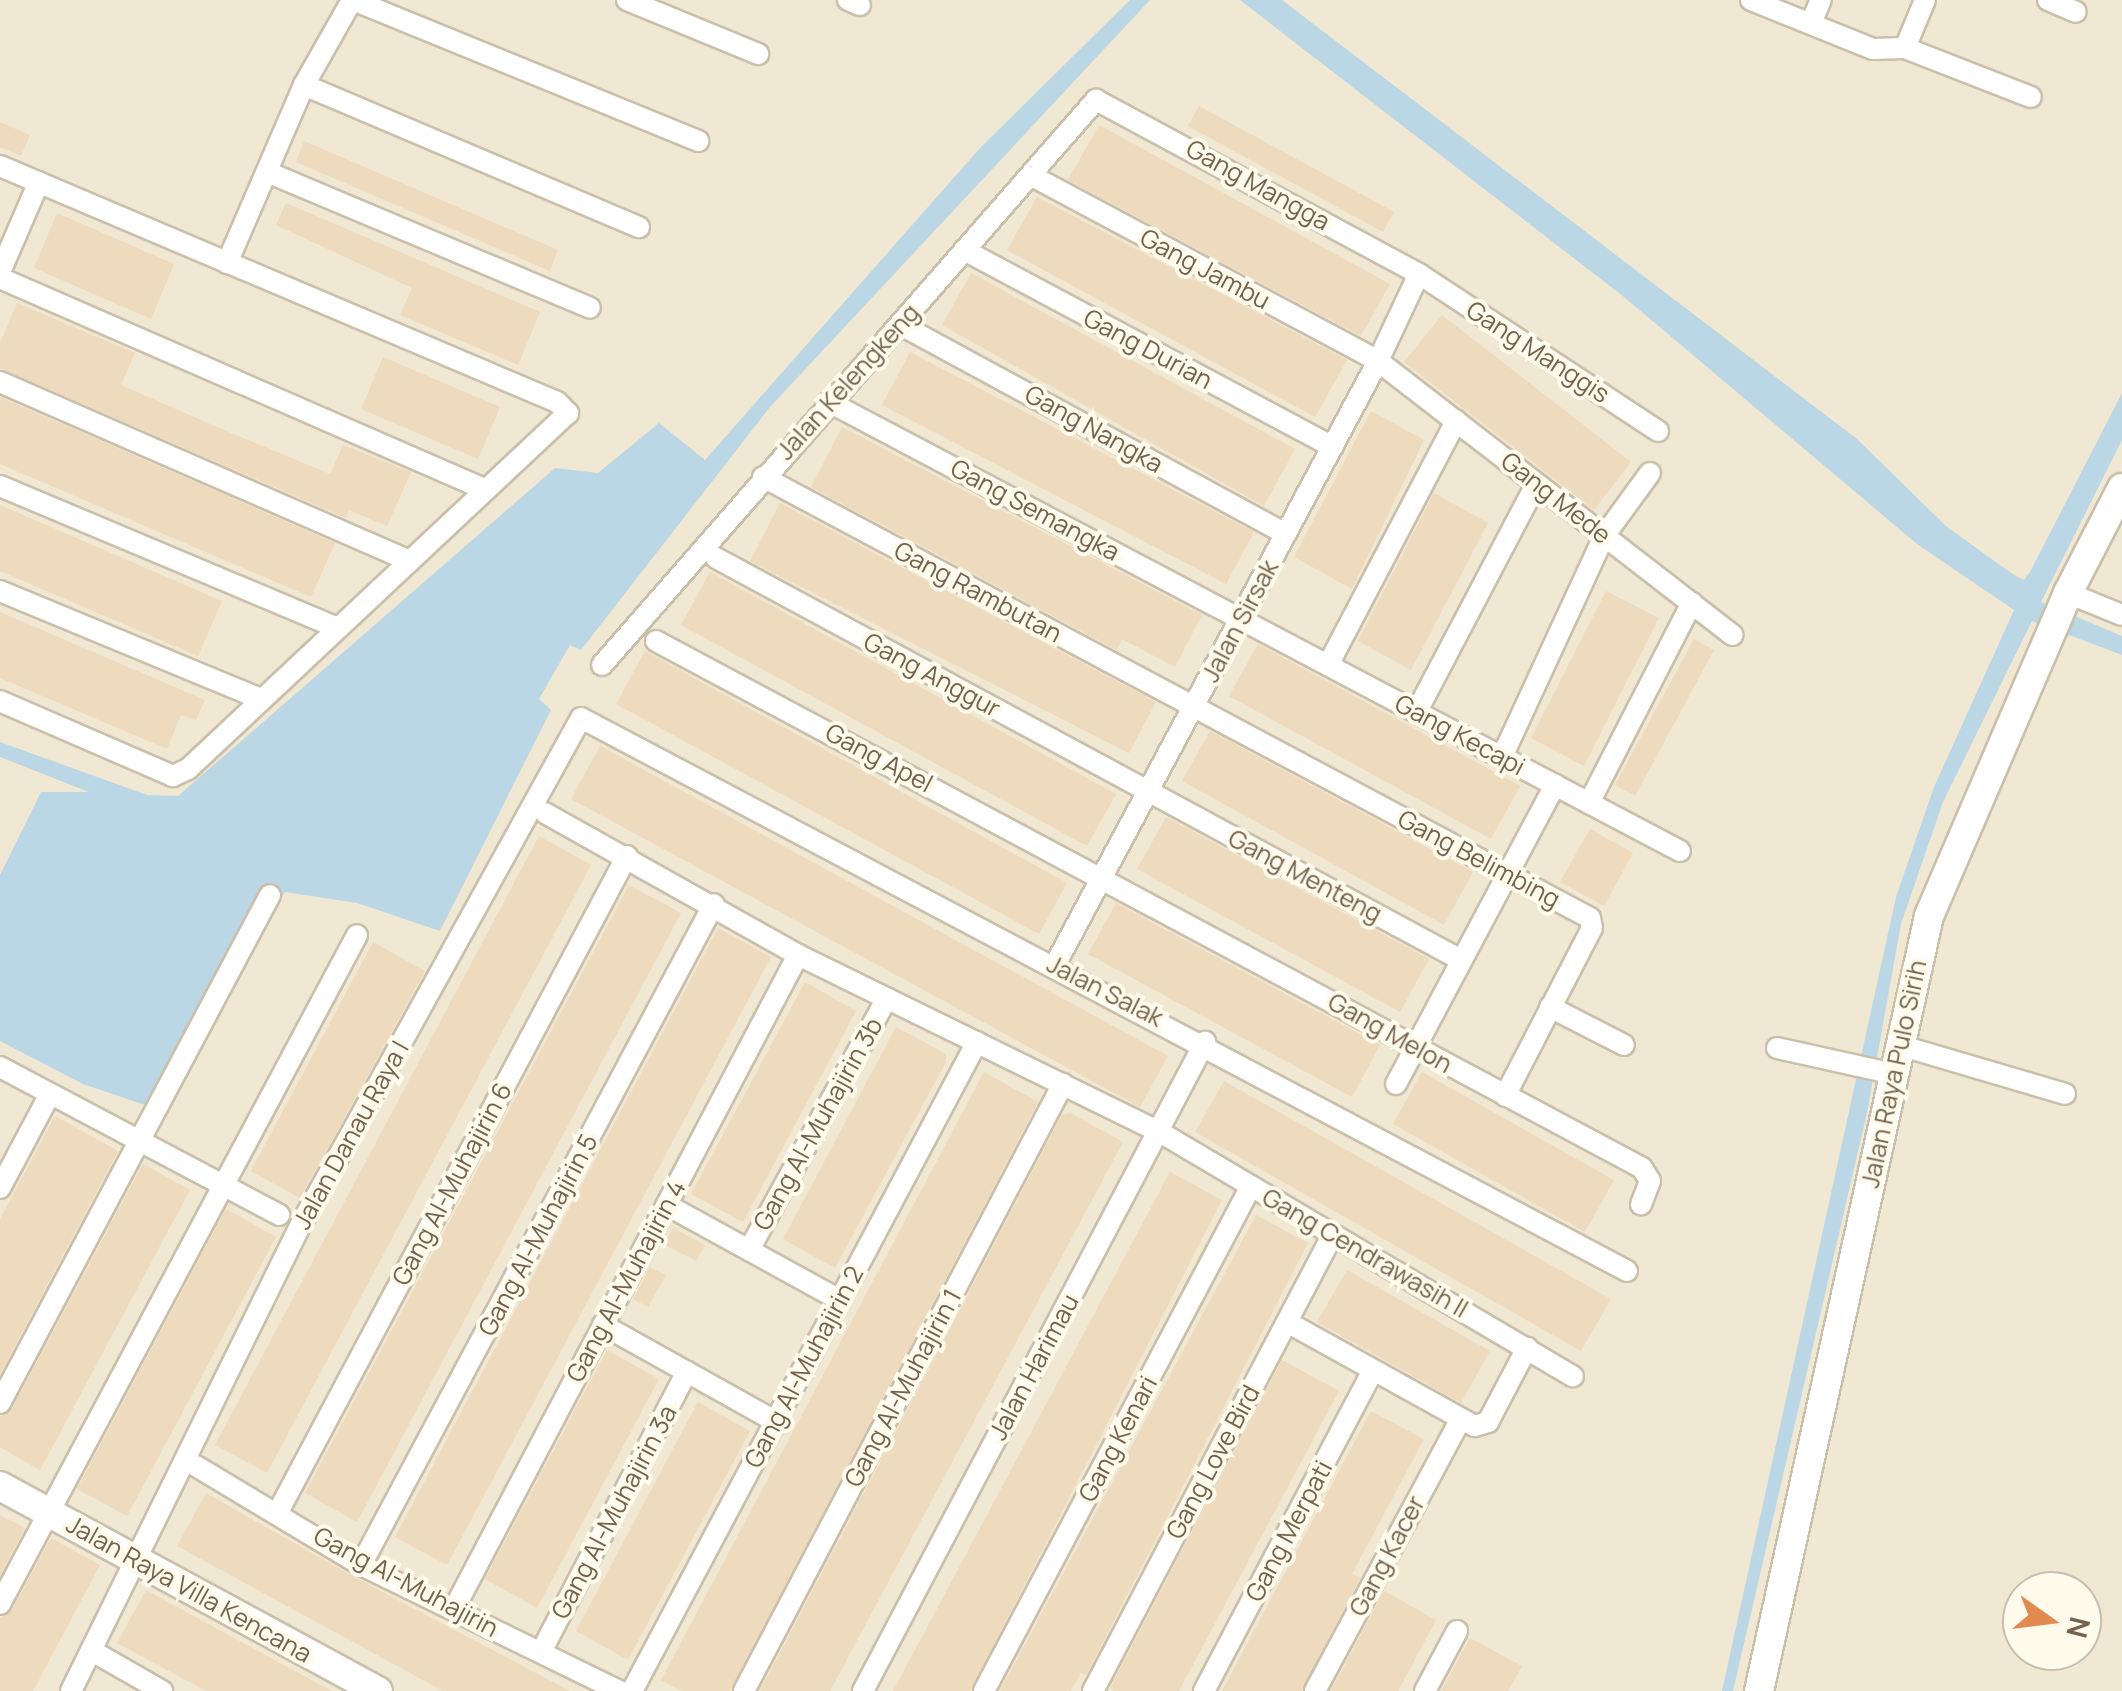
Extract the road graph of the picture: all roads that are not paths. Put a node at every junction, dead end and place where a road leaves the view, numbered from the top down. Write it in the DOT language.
graph roads {
  1 [pos="352,0"];
  2 [pos="627,0"];
  3 [pos="1751,0"];
  4 [pos="1821,0"];
  5 [pos="1925,0"];
  6 [pos="2048,0"];
  7 [pos="2076,12"];
  8 [pos="1811,23"];
  9 [pos="1904,48"];
  10 [pos="758,54"];
  11 [pos="304,85"];
  12 [pos="2031,97"];
  13 [pos="1096,100"];
  14 [pos="698,141"];
  15 [pos="0,166"];
  16 [pos="267,172"];
  17 [pos="1032,176"];
  18 [pos="38,182"];
  19 [pos="638,228"];
  20 [pos="964,250"];
  21 [pos="227,264"];
  22 [pos="1419,274"];
  23 [pos="0,275"];
  24 [pos="590,308"];
  25 [pos="902,325"];
  26 [pos="1378,362"];
  27 [pos="0,382"];
  28 [pos="829,402"];
  29 [pos="1456,421"];
  30 [pos="1658,431"];
  31 [pos="1333,447"];
  32 [pos="1650,473"];
  33 [pos="762,477"];
  34 [pos="1536,484"];
  35 [pos="0,486"];
  36 [pos="484,488"];
  37 [pos="2122,488"];
  38 [pos="1286,534"];
  39 [pos="1604,536"];
  40 [pos="716,558"];
  41 [pos="408,560"];
  42 [pos="0,591"];
  43 [pos="2065,600"];
  44 [pos="1692,604"];
  45 [pos="2122,615"];
  46 [pos="1241,618"];
  47 [pos="335,627"];
  48 [pos="1732,636"];
  49 [pos="656,641"];
  50 [pos="602,664"];
  51 [pos="1328,664"];
  52 [pos="258,698"];
  53 [pos="0,702"];
  54 [pos="1194,706"];
  55 [pos="1417,712"];
  56 [pos="580,718"];
  57 [pos="1502,757"];
  58 [pos="1555,785"];
  59 [pos="1148,792"];
  60 [pos="1590,803"];
  61 [pos="545,813"];
  62 [pos="1680,851"];
  63 [pos="627,856"];
  64 [pos="1103,876"];
  65 [pos="1506,876"];
  66 [pos="270,895"];
  67 [pos="714,904"];
  68 [pos="357,935"];
  69 [pos="798,954"];
  70 [pos="1462,960"];
  71 [pos="1055,964"];
  72 [pos="887,998"];
  73 [pos="1550,1007"];
  74 [pos="977,1042"];
  75 [pos="1204,1042"];
  76 [pos="1624,1045"];
  77 [pos="1899,1045"];
  78 [pos="1415,1047"];
  79 [pos="1777,1048"];
  80 [pos="0,1067"];
  81 [pos="1889,1073"];
  82 [pos="1063,1084"];
  83 [pos="1396,1084"];
  84 [pos="50,1094"];
  85 [pos="2065,1094"];
  86 [pos="1505,1096"];
  87 [pos="1158,1131"];
  88 [pos="139,1142"];
  89 [pos="1251,1186"];
  90 [pos="222,1187"];
  91 [pos="0,1188"];
  92 [pos="1641,1204"];
  93 [pos="666,1205"];
  94 [pos="279,1215"];
  95 [pos="1333,1234"];
  96 [pos="749,1250"];
  97 [pos="1627,1270"];
  98 [pos="840,1300"];
  99 [pos="1287,1322"];
  100 [pos="603,1325"];
  101 [pos="1527,1348"];
  102 [pos="1373,1371"];
  103 [pos="687,1372"];
  104 [pos="1573,1376"];
  105 [pos="0,1403"];
  106 [pos="1460,1420"];
  107 [pos="776,1421"];
  108 [pos="196,1466"];
  109 [pos="0,1486"];
  110 [pos="278,1512"];
  111 [pos="49,1513"];
  112 [pos="132,1558"];
  113 [pos="361,1565"];
  114 [pos="0,1604"];
  115 [pos="455,1607"];
  116 [pos="1458,1631"];
  117 [pos="92,1651"];
  118 [pos="541,1652"];
  119 [pos="71,1691"];
  120 [pos="162,1691"];
  121 [pos="378,1691"];
  122 [pos="619,1691"];
  123 [pos="632,1691"];
  124 [pos="744,1691"];
  125 [pos="863,1691"];
  126 [pos="984,1691"];
  127 [pos="1094,1691"];
  128 [pos="1204,1691"];
  129 [pos="1315,1691"];
  130 [pos="1425,1691"];
  131 [pos="1759,1691"];
  1 -- 11 [label="street"];
  1 -- 14 [label="street"];
  2 -- 10 [label="street"];
  3 -- 8 [label="street"];
  4 -- 8 [label="street"];
  5 -- 9 [label="street"];
  6 -- 7 [label="street"];
  8 -- 9 [label="street"];
  9 -- 12 [label="street"];
  11 -- 16 [label="street"];
  11 -- 19 [label="street"];
  13 -- 17 [label="street, Jalan Kelengkeng"];
  13 -- 22 [label="street, Gang Mangga"];
  15 -- 18 [label="street"];
  16 -- 21 [label="street"];
  16 -- 24 [label="street"];
  17 -- 20 [label="street, Jalan Kelengkeng"];
  17 -- 26 [label="street, Gang Jambu"];
  18 -- 21 [label="street"];
  18 -- 23 [label="street"];
  20 -- 25 [label="street, Jalan Kelengkeng"];
  20 -- 31 [label="street, Gang Durian"];
  21 -- 36 [label="street"];
  22 -- 26 [label="street, Jalan Sirsak"];
  22 -- 30 [label="street, Gang Manggis"];
  23 -- 36 [label="street"];
  25 -- 28 [label="street, Jalan Kelengkeng"];
  25 -- 38 [label="street, Gang Nangka"];
  26 -- 29 [label="street, Gang Mede"];
  26 -- 31 [label="street, Jalan Sirsak"];
  27 -- 41 [label="street"];
  28 -- 33 [label="street, Jalan Kelengkeng"];
  28 -- 46 [label="street, Gang Semangka"];
  29 -- 34 [label="street, Gang Mede"];
  29 -- 51 [label="street"];
  31 -- 38 [label="street, Jalan Sirsak"];
  32 -- 39 [label="street"];
  33 -- 50 [label="street, Jalan Kelengkeng"];
  33 -- 54 [label="street, Gang Rambutan"];
  34 -- 39 [label="street, Gang Mede"];
  34 -- 55 [label="street"];
  35 -- 47 [label="street"];
  36 -- 41 [label="street"];
  37 -- 43 [label="street, Jalan Raya Pulo Sirih"];
  38 -- 46 [label="street, Jalan Sirsak"];
  39 -- 44 [label="street, Gang Mede"];
  39 -- 57 [label="street"];
  40 -- 59 [label="street, Gang Anggur"];
  41 -- 47 [label="street"];
  42 -- 52 [label="street"];
  43 -- 45 [label="street"];
  43 -- 77 [label="street, Jalan Raya Pulo Sirih"];
  44 -- 48 [label="street, Gang Mede"];
  44 -- 60 [label="street"];
  46 -- 51 [label="street, Gang Kecapi"];
  46 -- 54 [label="street, Jalan Sirsak"];
  47 -- 52 [label="street"];
  49 -- 64 [label="street, Gang Apel"];
  51 -- 55 [label="street, Gang Kecapi"];
  52 -- 53 [label="street"];
  54 -- 59 [label="street, Jalan Sirsak"];
  54 -- 65 [label="street, Gang Belimbing"];
  55 -- 57 [label="street, Gang Kecapi"];
  56 -- 71 [label="street, Jalan Salak"];
  56 -- 112 [label="street, Jalan Danau Raya I"];
  57 -- 58 [label="street, Gang Kecapi"];
  58 -- 60 [label="street, Gang Kecapi"];
  58 -- 65 [label="street"];
  59 -- 64 [label="street, Jalan Sirsak"];
  59 -- 70 [label="street, Gang Menteng"];
  60 -- 62 [label="street, Gang Kecapi"];
  61 -- 63 [label="street, Gang Cendrawasih II"];
  63 -- 67 [label="street, Gang Cendrawasih II"];
  63 -- 110 [label="street, Gang Al-Muhajirin 6"];
  64 -- 71 [label="street, Jalan Sirsak"];
  64 -- 78 [label="street, Gang Melon"];
  65 -- 70 [label="street"];
  65 -- 73 [label="street, Gang Belimbing"];
  66 -- 88 [label="street"];
  67 -- 69 [label="street, Gang Cendrawasih II"];
  67 -- 113 [label="street, Gang Al-Muhajirin 5"];
  68 -- 90 [label="street"];
  69 -- 72 [label="street, Gang Cendrawasih II"];
  69 -- 93 [label="street, Gang Al-Muhajirin 4"];
  70 -- 78 [label="street"];
  71 -- 75 [label="street, Jalan Salak"];
  72 -- 74 [label="street, Gang Cendrawasih II"];
  72 -- 96 [label="street, Gang Al-Muhajirin 3b"];
  73 -- 76 [label="street"];
  73 -- 86 [label="street, Gang Belimbing"];
  74 -- 82 [label="street, Gang Cendrawasih II"];
  74 -- 98 [label="street, Gang Al-Muhajirin 2"];
  75 -- 87 [label="street, Jalan Harimau"];
  75 -- 97 [label="street, Jalan Salak"];
  77 -- 81 [label="street, Jalan Raya Pulo Sirih"];
  77 -- 85 [label="street"];
  78 -- 83 [label="street"];
  78 -- 86 [label="street, Gang Melon"];
  79 -- 81 [label="street"];
  80 -- 84 [label="street"];
  81 -- 131 [label="street, Jalan Raya Pulo Sirih"];
  82 -- 87 [label="street, Gang Cendrawasih II"];
  82 -- 124 [label="street, Gang Al-Muhajirin 1"];
  84 -- 88 [label="street"];
  84 -- 91 [label="street"];
  86 -- 92 [label="street, Gang Melon"];
  87 -- 89 [label="street, Gang Cendrawasih II"];
  87 -- 125 [label="street, Jalan Harimau"];
  88 -- 90 [label="street"];
  88 -- 105 [label="street"];
  89 -- 95 [label="street, Gang Cendrawasih II"];
  89 -- 126 [label="street, Gang Kenari"];
  90 -- 94 [label="street"];
  90 -- 111 [label="street"];
  93 -- 96 [label="street"];
  93 -- 100 [label="street, Gang Al-Muhajirin 4"];
  95 -- 99 [label="street, Gang Love Bird"];
  95 -- 101 [label="street, Gang Cendrawasih II"];
  96 -- 98 [label="street"];
  98 -- 107 [label="street, Gang Al-Muhajirin 2"];
  99 -- 102 [label="street"];
  99 -- 127 [label="street, Gang Love Bird"];
  100 -- 103 [label="street"];
  100 -- 115 [label="street, Gang Al-Muhajirin 4"];
  101 -- 104 [label="street, Gang Cendrawasih II"];
  101 -- 106 [label="street"];
  102 -- 106 [label="street"];
  102 -- 128 [label="street, Gang Merpati"];
  103 -- 107 [label="street"];
  103 -- 118 [label="street, Gang Al-Muhajirin 3a"];
  106 -- 129 [label="street, Gang Kacer"];
  107 -- 123 [label="street, Gang Al-Muhajirin 2"];
  108 -- 110 [label="street, Gang Al-Muhajirin"];
  109 -- 111 [label="street, Jalan Raya Villa Kencana"];
  110 -- 113 [label="street, Gang Al-Muhajirin"];
  111 -- 112 [label="street, Jalan Raya Villa Kencana"];
  111 -- 114 [label="street"];
  112 -- 117 [label="street, Jalan Danau Raya I"];
  112 -- 121 [label="street, Jalan Raya Villa Kencana"];
  113 -- 115 [label="street, Gang Al-Muhajirin"];
  115 -- 118 [label="street, Gang Al-Muhajirin"];
  116 -- 130 [label="street"];
  117 -- 119 [label="street, Jalan Danau Raya I"];
  117 -- 120 [label="street"];
  118 -- 122 [label="street, Gang Al-Muhajirin"];
}
